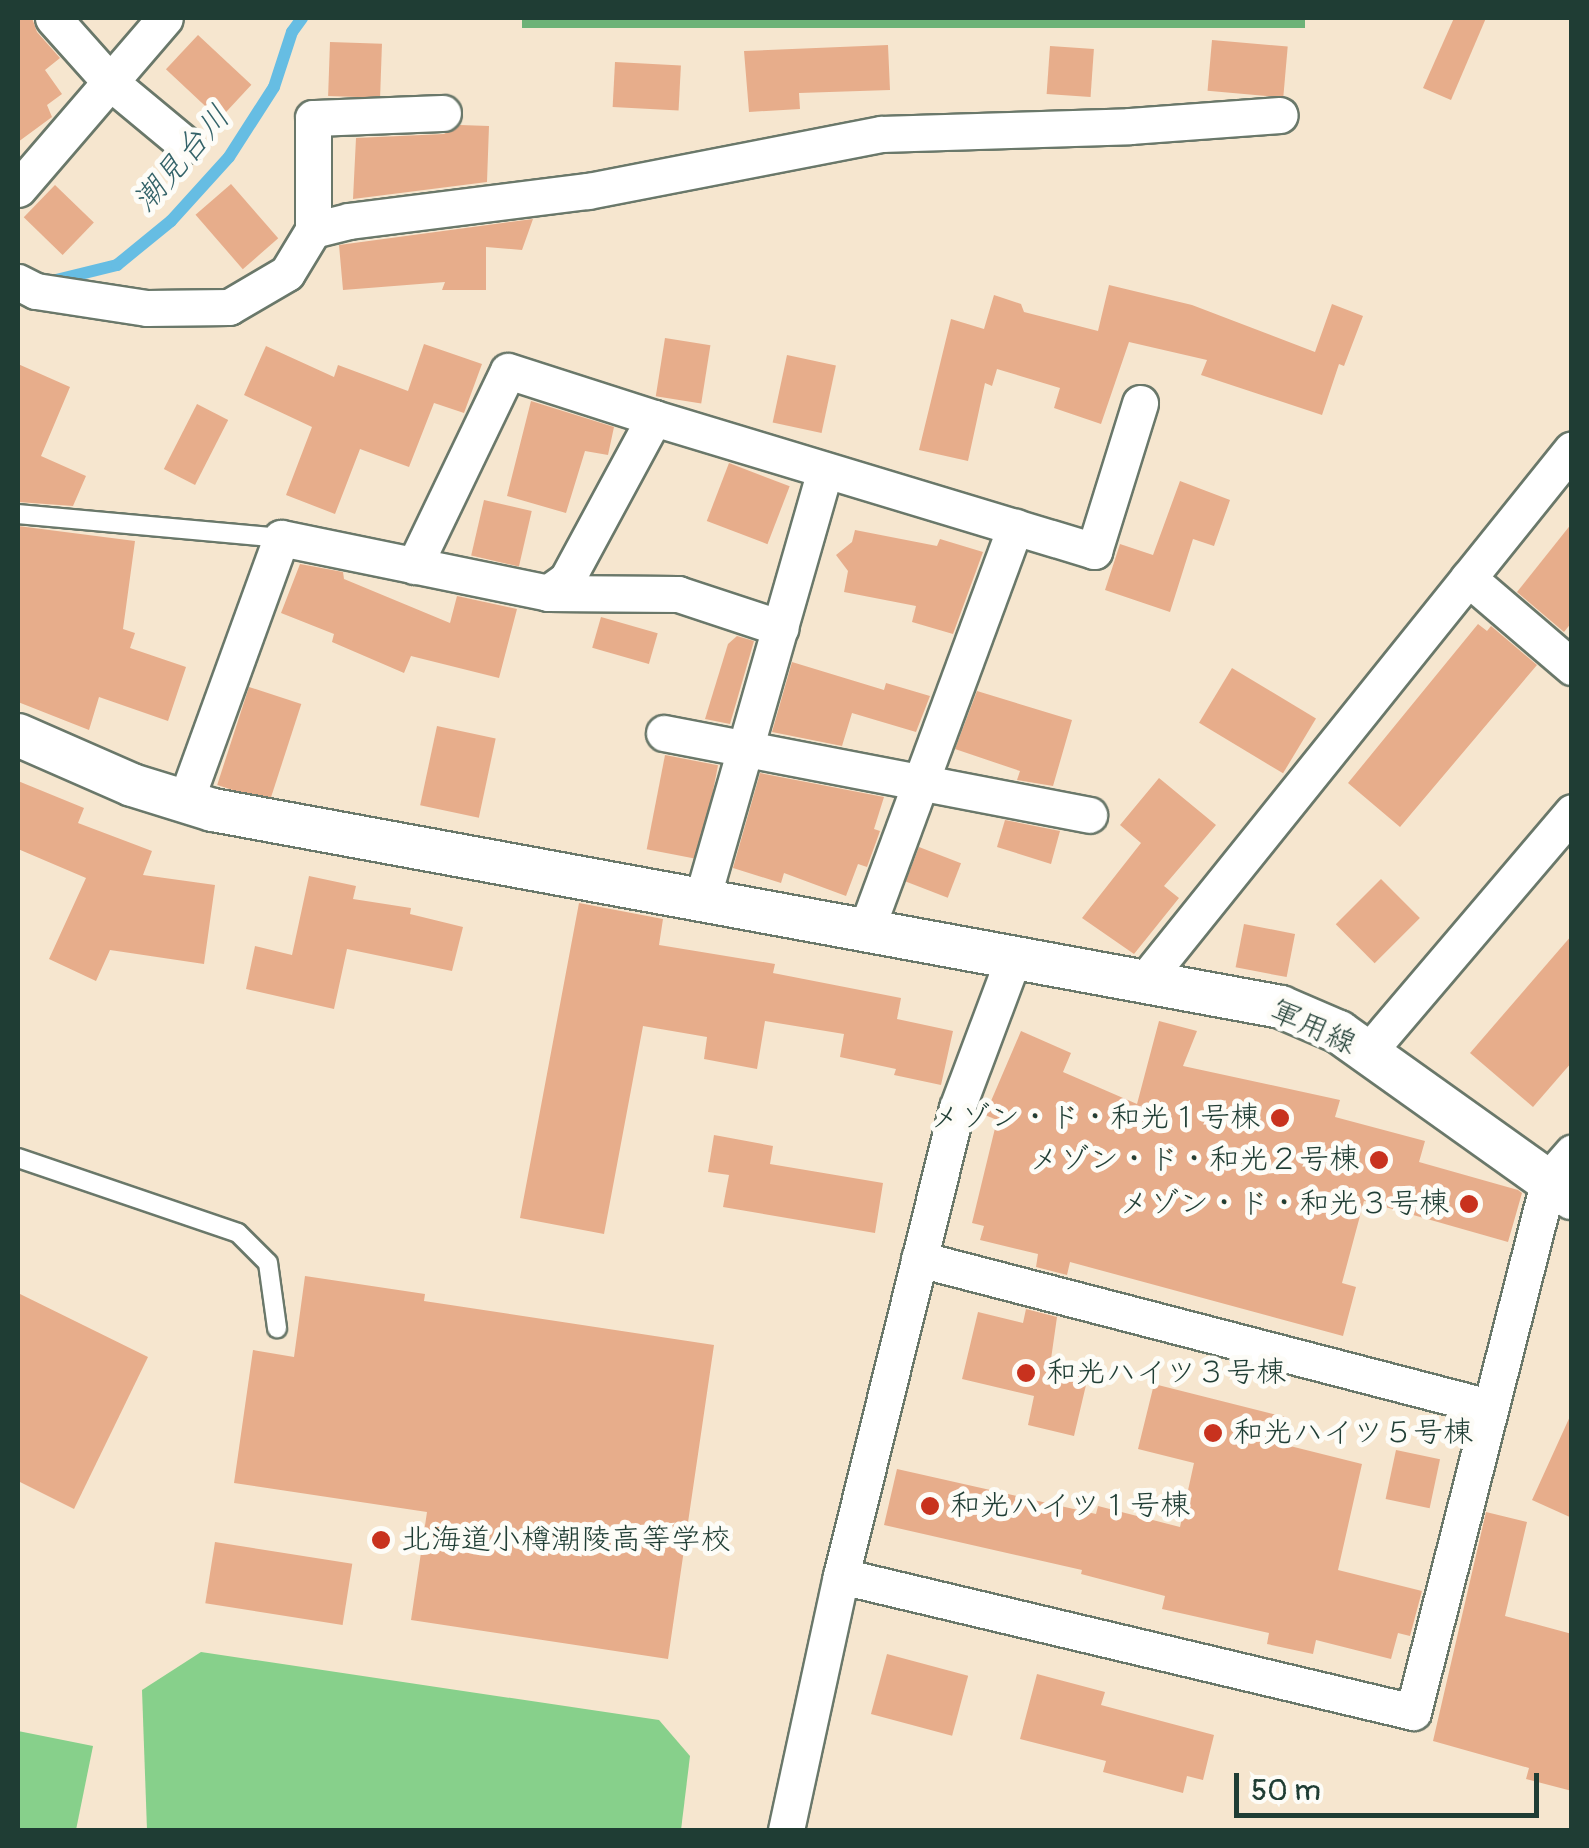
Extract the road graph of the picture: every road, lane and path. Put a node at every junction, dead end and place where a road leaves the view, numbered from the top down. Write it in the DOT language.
graph roads {
  1 [pos="53,18"];
  2 [pos="165,18"];
  3 [pos="110,82"];
  4 [pos="443,114"];
  5 [pos="1280,115"];
  6 [pos="186,144"];
  7 [pos="18,189"];
  8 [pos="313,230"];
  9 [pos="18,282"];
  10 [pos="1140,403"];
  11 [pos="654,418"];
  12 [pos="1572,449"];
  13 [pos="825,470"];
  14 [pos="18,514"];
  15 [pos="1015,527"];
  16 [pos="280,538"];
  17 [pos="414,566"];
  18 [pos="1468,578"];
  19 [pos="548,594"];
  20 [pos="782,628"];
  21 [pos="1572,667"];
  22 [pos="664,733"];
  23 [pos="18,735"];
  24 [pos="748,750"];
  25 [pos="919,785"];
  26 [pos="186,802"];
  27 [pos="1572,812"];
  28 [pos="1089,815"];
  29 [pos="702,899"];
  30 [pos="866,930"];
  31 [pos="1012,959"];
  32 [pos="1142,984"];
  33 [pos="1368,1052"];
  34 [pos="18,1158"];
  35 [pos="1564,1177"];
  36 [pos="919,1259"];
  37 [pos="277,1328"];
  38 [pos="1488,1407"];
  39 [pos="840,1576"];
  40 [pos="786,1830"];
  1 -- 3 [label="street"];
  2 -- 3 [label="street"];
  3 -- 6 [label="street"];
  3 -- 7 [label="street"];
  4 -- 8 [label="street"];
  5 -- 8 [label="street"];
  8 -- 9 [label="street"];
  10 -- 15 [label="street"];
  11 -- 13 [label="street"];
  11 -- 17 [label="street"];
  11 -- 19 [label="street"];
  12 -- 18 [label="street"];
  13 -- 15 [label="street"];
  13 -- 20 [label="street"];
  14 -- 16 [label="lane"];
  15 -- 25 [label="street"];
  16 -- 17 [label="street"];
  16 -- 26 [label="street"];
  17 -- 19 [label="street"];
  18 -- 21 [label="street"];
  18 -- 32 [label="street"];
  19 -- 20 [label="street"];
  20 -- 24 [label="street"];
  22 -- 24 [label="street"];
  23 -- 26 [label="street, 軍用線"];
  24 -- 25 [label="street"];
  24 -- 29 [label="street"];
  25 -- 28 [label="street"];
  25 -- 30 [label="street"];
  26 -- 29 [label="street, 軍用線"];
  27 -- 33 [label="street"];
  29 -- 30 [label="street, 軍用線"];
  30 -- 31 [label="street, 軍用線"];
  31 -- 32 [label="street, 軍用線"];
  31 -- 36 [label="street"];
  32 -- 33 [label="street, 軍用線"];
  33 -- 35 [label="street, 軍用線"];
  34 -- 37 [label="lane"];
  35 -- 38 [label="street"];
  36 -- 38 [label="street"];
  36 -- 39 [label="street"];
  38 -- 39 [label="street"];
  39 -- 40 [label="street"];
}
